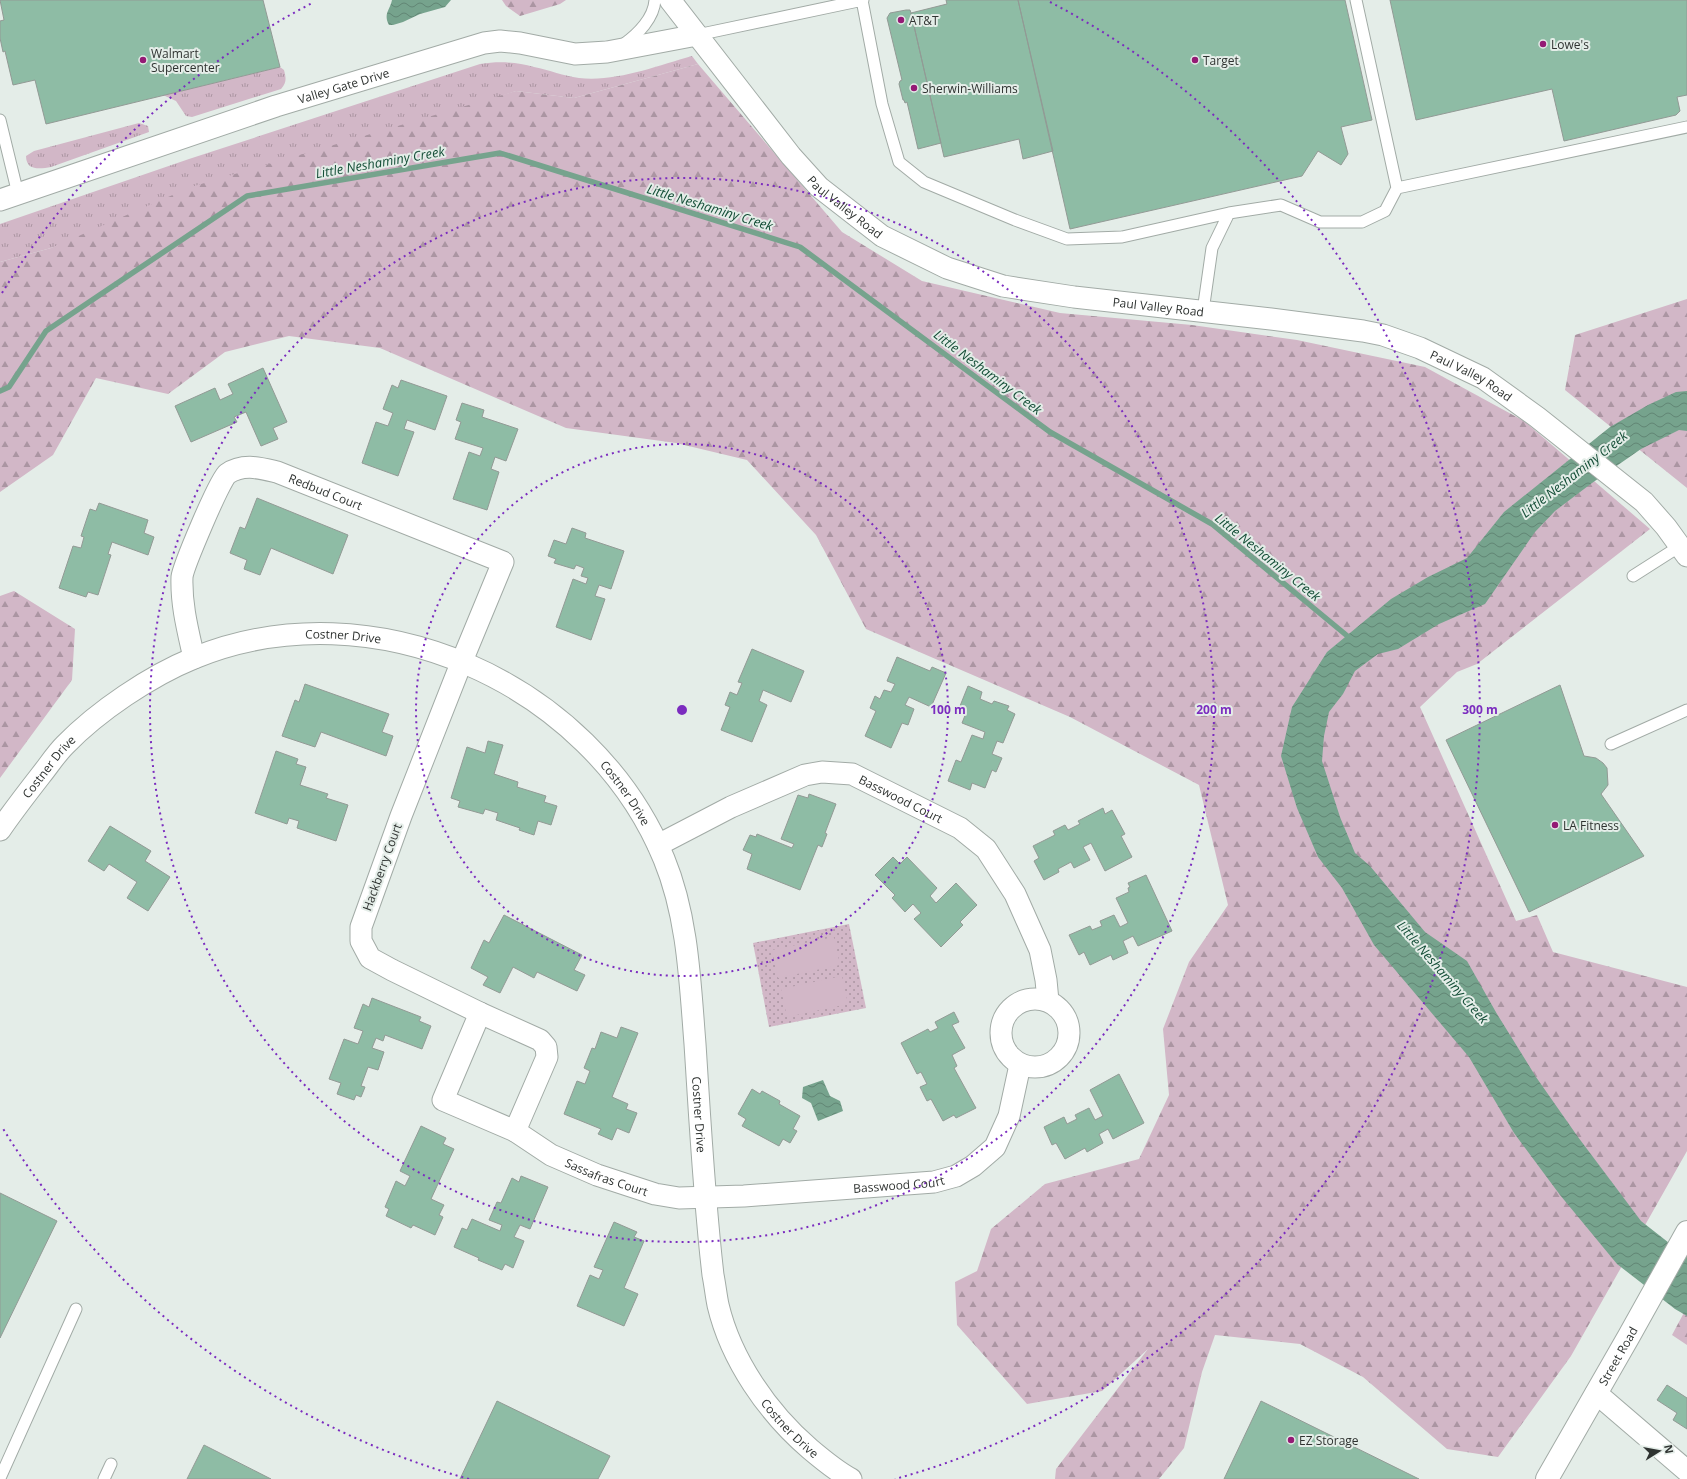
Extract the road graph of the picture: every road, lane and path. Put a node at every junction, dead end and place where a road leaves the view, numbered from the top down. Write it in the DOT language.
graph roads {
  1 [pos="655,0"];
  2 [pos="670,0"];
  3 [pos="862,0"];
  4 [pos="1356,0"];
  5 [pos="697,35"];
  6 [pos="615,51"];
  7 [pos="0,120"];
  8 [pos="1687,127"];
  9 [pos="1397,188"];
  10 [pos="9,197"];
  11 [pos="1229,213"];
  12 [pos="1203,311"];
  13 [pos="1684,551"];
  14 [pos="1633,576"];
  15 [pos="194,658"];
  16 [pos="462,661"];
  17 [pos="1687,710"];
  18 [pos="1611,744"];
  19 [pos="0,830"];
  20 [pos="658,845"];
  21 [pos="1048,1001"];
  22 [pos="480,1013"];
  23 [pos="1020,1065"];
  24 [pos="515,1131"];
  25 [pos="706,1198"];
  26 [pos="1687,1232"];
  27 [pos="76,1309"];
  28 [pos="1596,1393"];
  29 [pos="112,1464"];
  30 [pos="1687,1471"];
  31 [pos="0,1478"];
  32 [pos="104,1479"];
  33 [pos="852,1479"];
  34 [pos="1547,1479"];
  1 -- 6 [label="lane"];
  2 -- 5 [label="street, Paul Valley Road"];
  3 -- 5 [label="lane"];
  3 -- 11 [label="lane"];
  4 -- 9 [label="lane"];
  5 -- 6 [label="street, Valley Gate Drive"];
  5 -- 12 [label="street, Paul Valley Road"];
  6 -- 10 [label="street, Valley Gate Drive"];
  7 -- 10 [label="lane"];
  8 -- 9 [label="lane"];
  9 -- 11 [label="lane"];
  11 -- 12 [label="lane"];
  12 -- 13 [label="street, Paul Valley Road"];
  13 -- 14 [label="lane"];
  15 -- 16 [label="street, Costner Drive"];
  15 -- 16 [label="street, Redbud Court"];
  15 -- 19 [label="street, Costner Drive"];
  16 -- 20 [label="street, Costner Drive"];
  16 -- 22 [label="street, Hackberry Court"];
  17 -- 18 [label="lane"];
  20 -- 21 [label="street, Basswood Court"];
  20 -- 25 [label="street, Costner Drive"];
  21 -- 23 [label="street"];
  21 -- 23 [label="street"];
  22 -- 24 [label="street"];
  22 -- 24 [label="street, Sassafras Court"];
  23 -- 25 [label="street, Basswood Court"];
  24 -- 25 [label="street, Sassafras Court"];
  25 -- 33 [label="street, Costner Drive"];
  26 -- 28 [label="main road, Street Road"];
  27 -- 31 [label="lane"];
  28 -- 30 [label="street"];
  28 -- 34 [label="main road, Street Road"];
  29 -- 32 [label="lane"];
}
